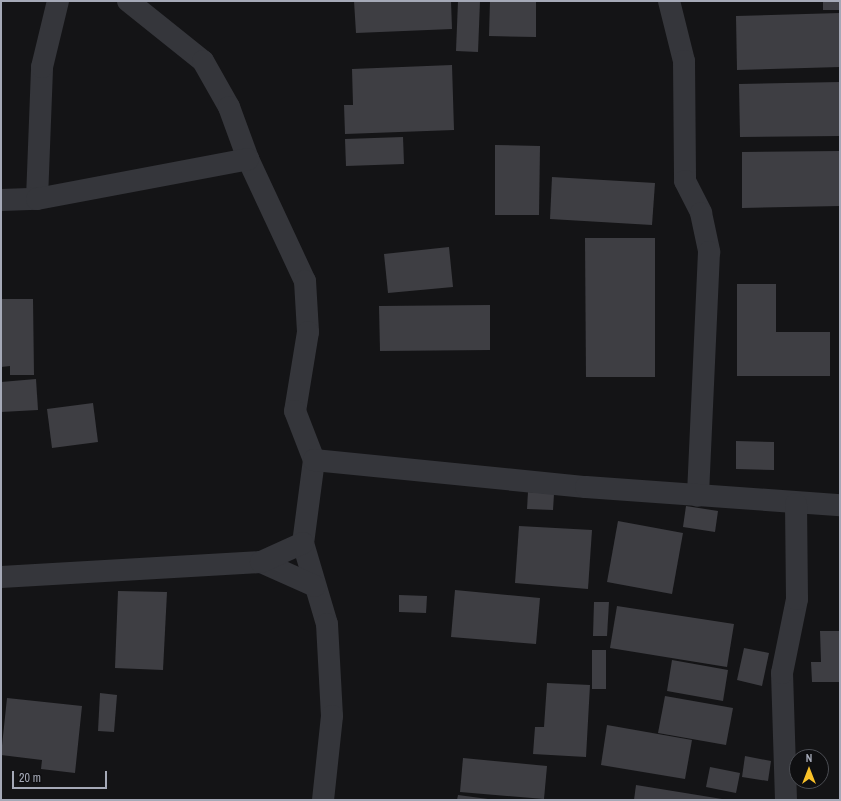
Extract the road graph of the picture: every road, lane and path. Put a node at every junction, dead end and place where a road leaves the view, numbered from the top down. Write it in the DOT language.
graph roads {
  1 [pos="58,1"];
  2 [pos="128,1"];
  3 [pos="669,1"];
  4 [pos="248,159"];
  5 [pos="36,199"];
  6 [pos="1,200"];
  7 [pos="314,460"];
  8 [pos="698,496"];
  9 [pos="796,504"];
  10 [pos="840,505"];
  11 [pos="303,543"];
  12 [pos="261,562"];
  13 [pos="1,577"];
  14 [pos="315,586"];
  15 [pos="323,800"];
  16 [pos="786,800"];
  1 -- 5 [label="street"];
  2 -- 4 [label="street"];
  3 -- 8 [label="street"];
  4 -- 5 [label="street"];
  4 -- 7 [label="street"];
  5 -- 6 [label="street"];
  7 -- 8 [label="street"];
  7 -- 11 [label="street"];
  8 -- 9 [label="street"];
  9 -- 10 [label="street"];
  9 -- 16 [label="street"];
  11 -- 12 [label="street"];
  11 -- 14 [label="street"];
  12 -- 13 [label="street"];
  12 -- 14 [label="street"];
  14 -- 15 [label="street"];
}
